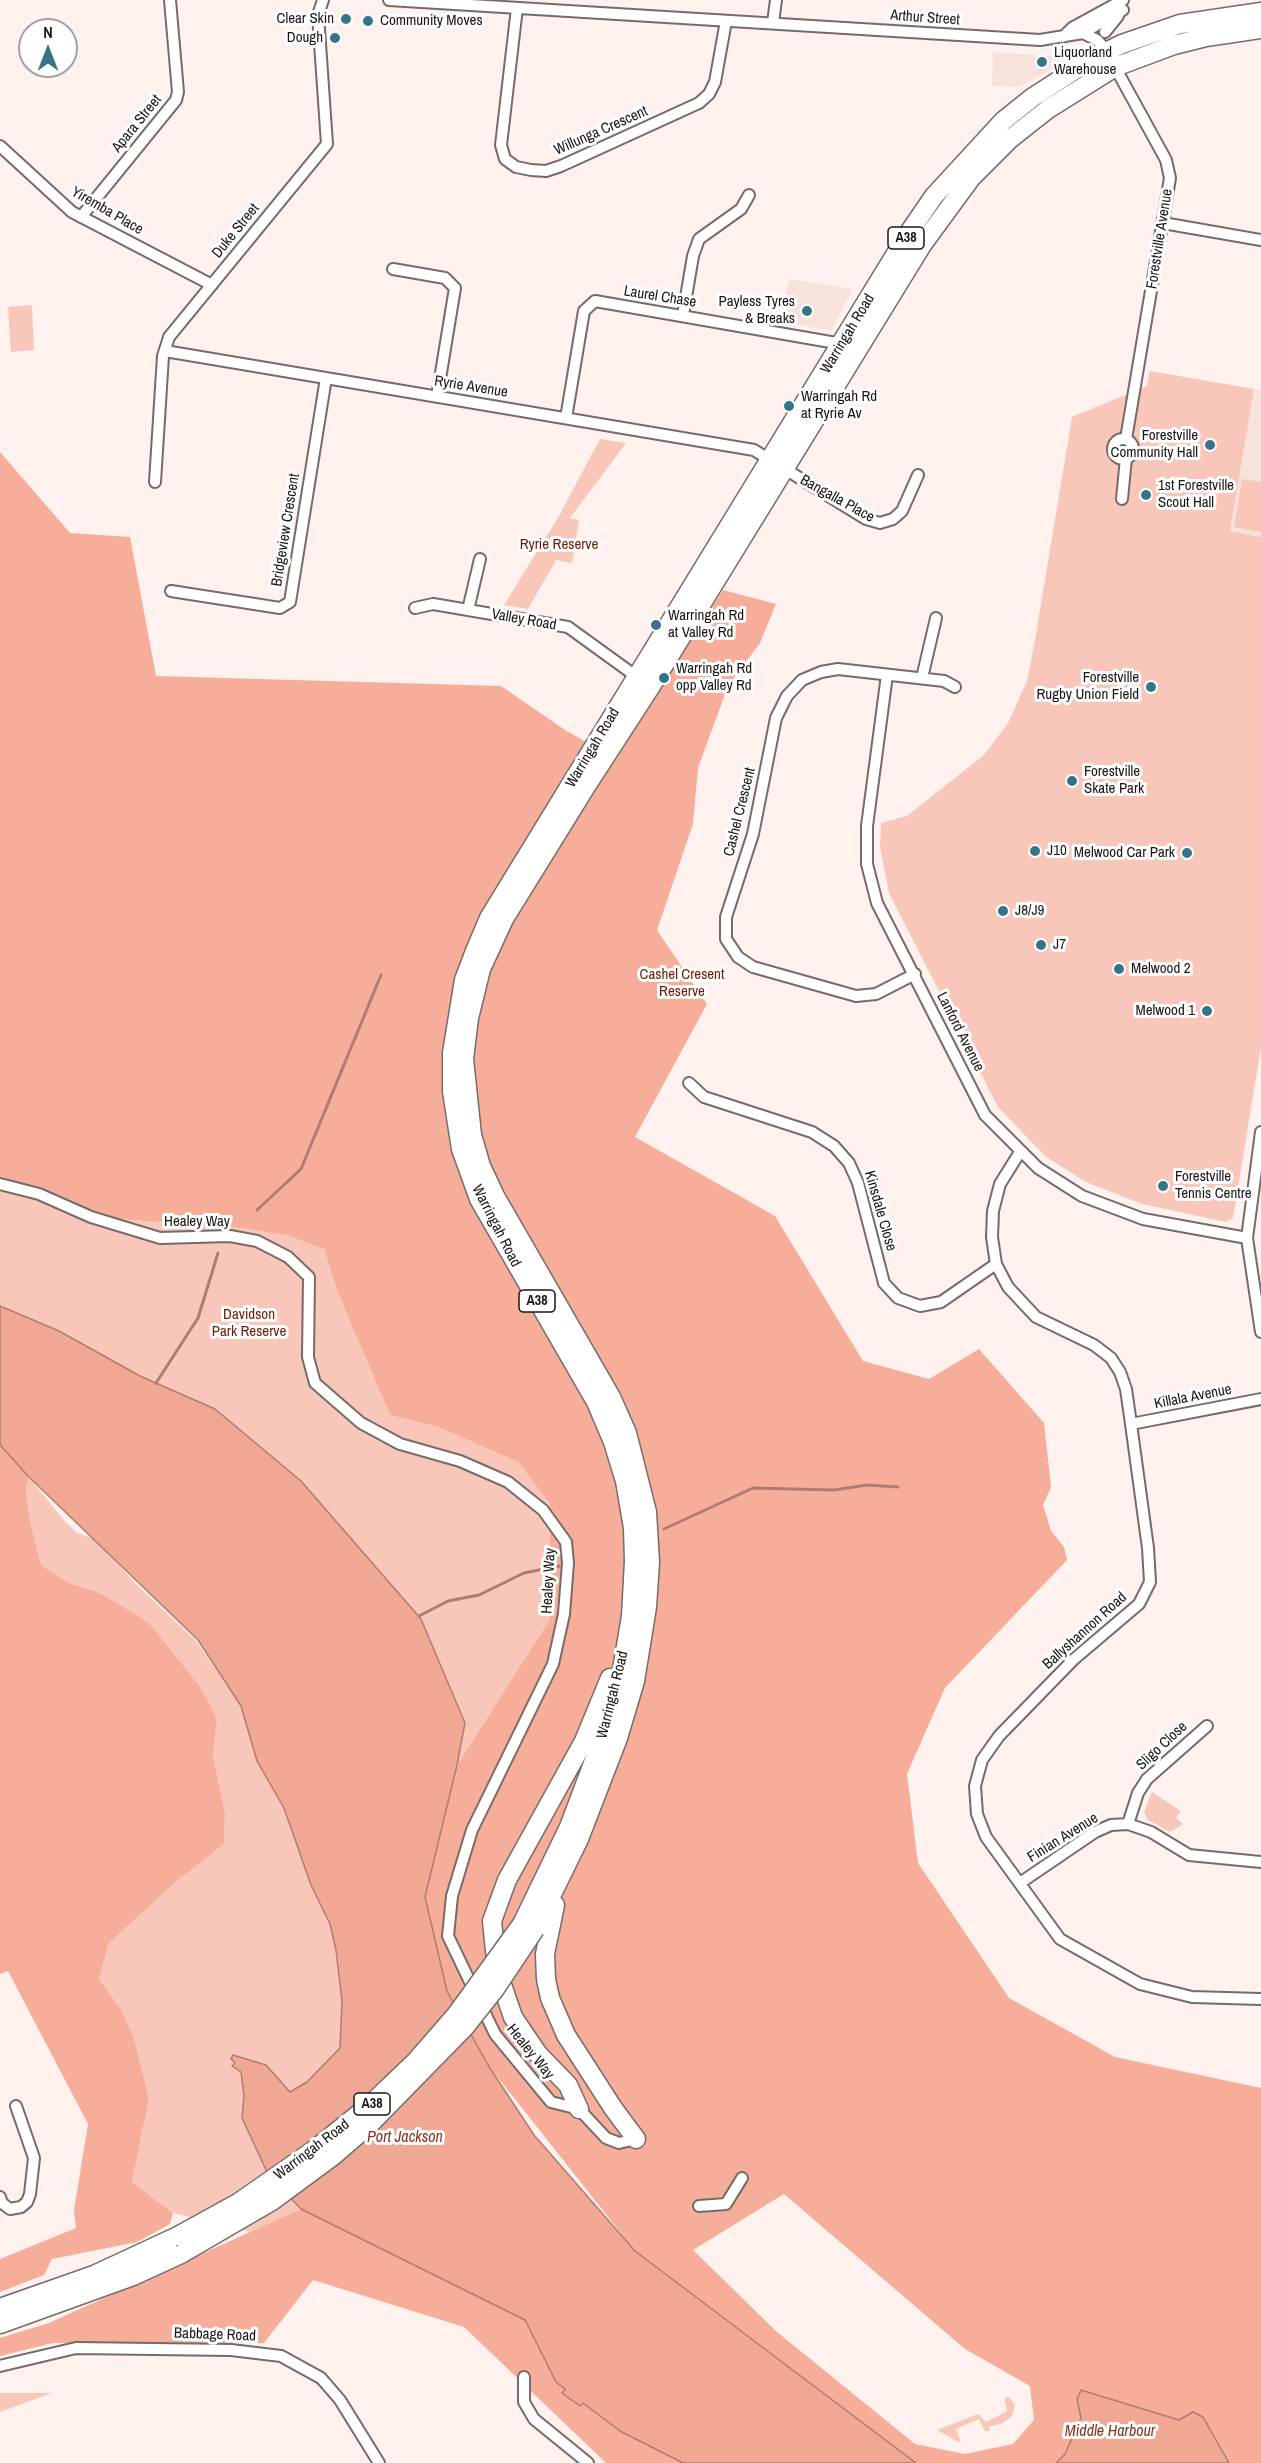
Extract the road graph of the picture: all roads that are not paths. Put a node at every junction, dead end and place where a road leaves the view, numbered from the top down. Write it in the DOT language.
graph roads {
  1 [pos="170,0"];
  2 [pos="323,0"];
  3 [pos="389,0"];
  4 [pos="776,0"];
  5 [pos="1129,0"];
  6 [pos="572,5"];
  7 [pos="1123,5"];
  8 [pos="517,8"];
  9 [pos="1261,12"];
  10 [pos="726,21"];
  11 [pos="773,23"];
  12 [pos="1099,25"];
  13 [pos="1261,30"];
  14 [pos="1083,33"];
  15 [pos="1063,37"];
  16 [pos="1112,59"];
  17 [pos="0,146"];
  18 [pos="749,195"];
  19 [pos="81,217"];
  20 [pos="1163,223"];
  21 [pos="1261,240"];
  22 [pos="393,269"];
  23 [pos="212,285"];
  24 [pos="683,315"];
  25 [pos="842,344"];
  26 [pos="165,351"];
  27 [pos="326,378"];
  28 [pos="437,396"];
  29 [pos="566,418"];
  30 [pos="777,464"];
  31 [pos="918,475"];
  32 [pos="155,482"];
  33 [pos="1122,499"];
  34 [pos="480,559"];
  35 [pos="171,591"];
  36 [pos="415,608"];
  37 [pos="468,610"];
  38 [pos="936,618"];
  39 [pos="887,675"];
  40 [pos="922,678"];
  41 [pos="644,682"];
  42 [pos="955,687"];
  43 [pos="915,974"];
  44 [pos="689,1083"];
  45 [pos="1261,1132"];
  46 [pos="1020,1152"];
  47 [pos="0,1184"];
  48 [pos="1247,1238"];
  49 [pos="996,1264"];
  50 [pos="1261,1332"];
  51 [pos="1261,1400"];
  52 [pos="1131,1424"];
  53 [pos="630,1625"];
  54 [pos="1207,1726"];
  55 [pos="1128,1824"];
  56 [pos="1261,1862"];
  57 [pos="566,1866"];
  58 [pos="1020,1883"];
  59 [pos="528,1927"];
  60 [pos="1261,1999"];
  61 [pos="16,2106"];
  62 [pos="579,2109"];
  63 [pos="636,2139"];
  64 [pos="742,2178"];
  65 [pos="0,2197"];
  66 [pos="699,2206"];
  67 [pos="48,2300"];
  68 [pos="0,2308"];
  69 [pos="0,2324"];
  70 [pos="0,2366"];
  71 [pos="524,2377"];
  72 [pos="379,2463"];
  73 [pos="588,2463"];
  1 -- 19 [label="street, Apara Street"];
  2 -- 23 [label="street, Duke Street"];
  3 -- 8 [label="street, Arthur Street"];
  4 -- 11 [label="street"];
  5 -- 7 [label="street"];
  6 -- 8 [label="street, Arthur Street"];
  6 -- 10 [label="street, Arthur Street"];
  7 -- 12 [label="street"];
  7 -- 12 [label="street"];
  8 -- 10 [label="street, Willunga Crescent"];
  9 -- 16 [label="highway, Warringah Road / A38"];
  10 -- 11 [label="street, Arthur Street"];
  11 -- 15 [label="street, Arthur Street"];
  12 -- 14 [label="street, Arthur Street"];
  12 -- 15 [label="street, Arthur Street"];
  12 -- 16 [label="street"];
  13 -- 16 [label="highway, Warringah Road / A38"];
  14 -- 15 [label="street, Arthur Street"];
  14 -- 16 [label="street"];
  16 -- 20 [label="street, Forestville Avenue"];
  16 -- 25 [label="highway, Warringah Road / A38"];
  16 -- 30 [label="highway, Warringah Road / A38"];
  17 -- 19 [label="street, Yiremba Place"];
  18 -- 24 [label="street"];
  19 -- 23 [label="street, Yiremba Place"];
  20 -- 21 [label="street"];
  20 -- 33 [label="street, Forestville Avenue"];
  22 -- 28 [label="street"];
  23 -- 26 [label="street, Duke Street"];
  24 -- 25 [label="street, Laurel Chase"];
  24 -- 29 [label="street, Laurel Chase"];
  25 -- 30 [label="highway, Warringah Road / A38"];
  26 -- 27 [label="street, Ryrie Avenue"];
  26 -- 32 [label="street, Duke Street"];
  27 -- 28 [label="street, Ryrie Avenue"];
  27 -- 35 [label="street, Bridgeview Crescent"];
  28 -- 29 [label="street, Ryrie Avenue"];
  29 -- 30 [label="street, Ryrie Avenue"];
  30 -- 31 [label="street, Bangalla Place"];
  30 -- 41 [label="highway, Warringah Road / A38"];
  34 -- 37 [label="street"];
  36 -- 37 [label="street, Valley Road"];
  37 -- 41 [label="street, Valley Road"];
  38 -- 40 [label="street"];
  39 -- 40 [label="street, Cashel Crescent"];
  39 -- 43 [label="street, Lanford Avenue"];
  39 -- 43 [label="street, Cashel Crescent"];
  40 -- 42 [label="street, Cashel Crescent"];
  41 -- 53 [label="highway, Warringah Road / A38"];
  41 -- 57 [label="highway, Warringah Road / A38"];
  43 -- 46 [label="street, Lanford Avenue"];
  44 -- 49 [label="street, Kinsdale Close"];
  45 -- 48 [label="street"];
  46 -- 48 [label="street, Lanford Avenue"];
  46 -- 49 [label="street, Ballyshannon Road"];
  47 -- 62 [label="street, Healey Way"];
  48 -- 50 [label="street"];
  49 -- 52 [label="street, Ballyshannon Road"];
  51 -- 52 [label="street, Killala Avenue"];
  52 -- 58 [label="street, Ballyshannon Road"];
  53 -- 59 [label="highway, Warringah Road / A38"];
  53 -- 62 [label="highway"];
  54 -- 55 [label="street, Sligo Close"];
  55 -- 56 [label="street"];
  55 -- 58 [label="street, Finian Avenue"];
  57 -- 59 [label="highway, Warringah Road / A38"];
  57 -- 63 [label="highway"];
  58 -- 60 [label="street, Ballyshannon Road"];
  59 -- 67 [label="highway, Warringah Road / A38, bridge"];
  61 -- 65 [label="street"];
  62 -- 63 [label="street"];
  64 -- 66 [label="street"];
  67 -- 68 [label="highway, Warringah Road / A38"];
  67 -- 69 [label="highway, Warringah Road / A38"];
  70 -- 72 [label="street, Babbage Road"];
  71 -- 73 [label="street"];
}
